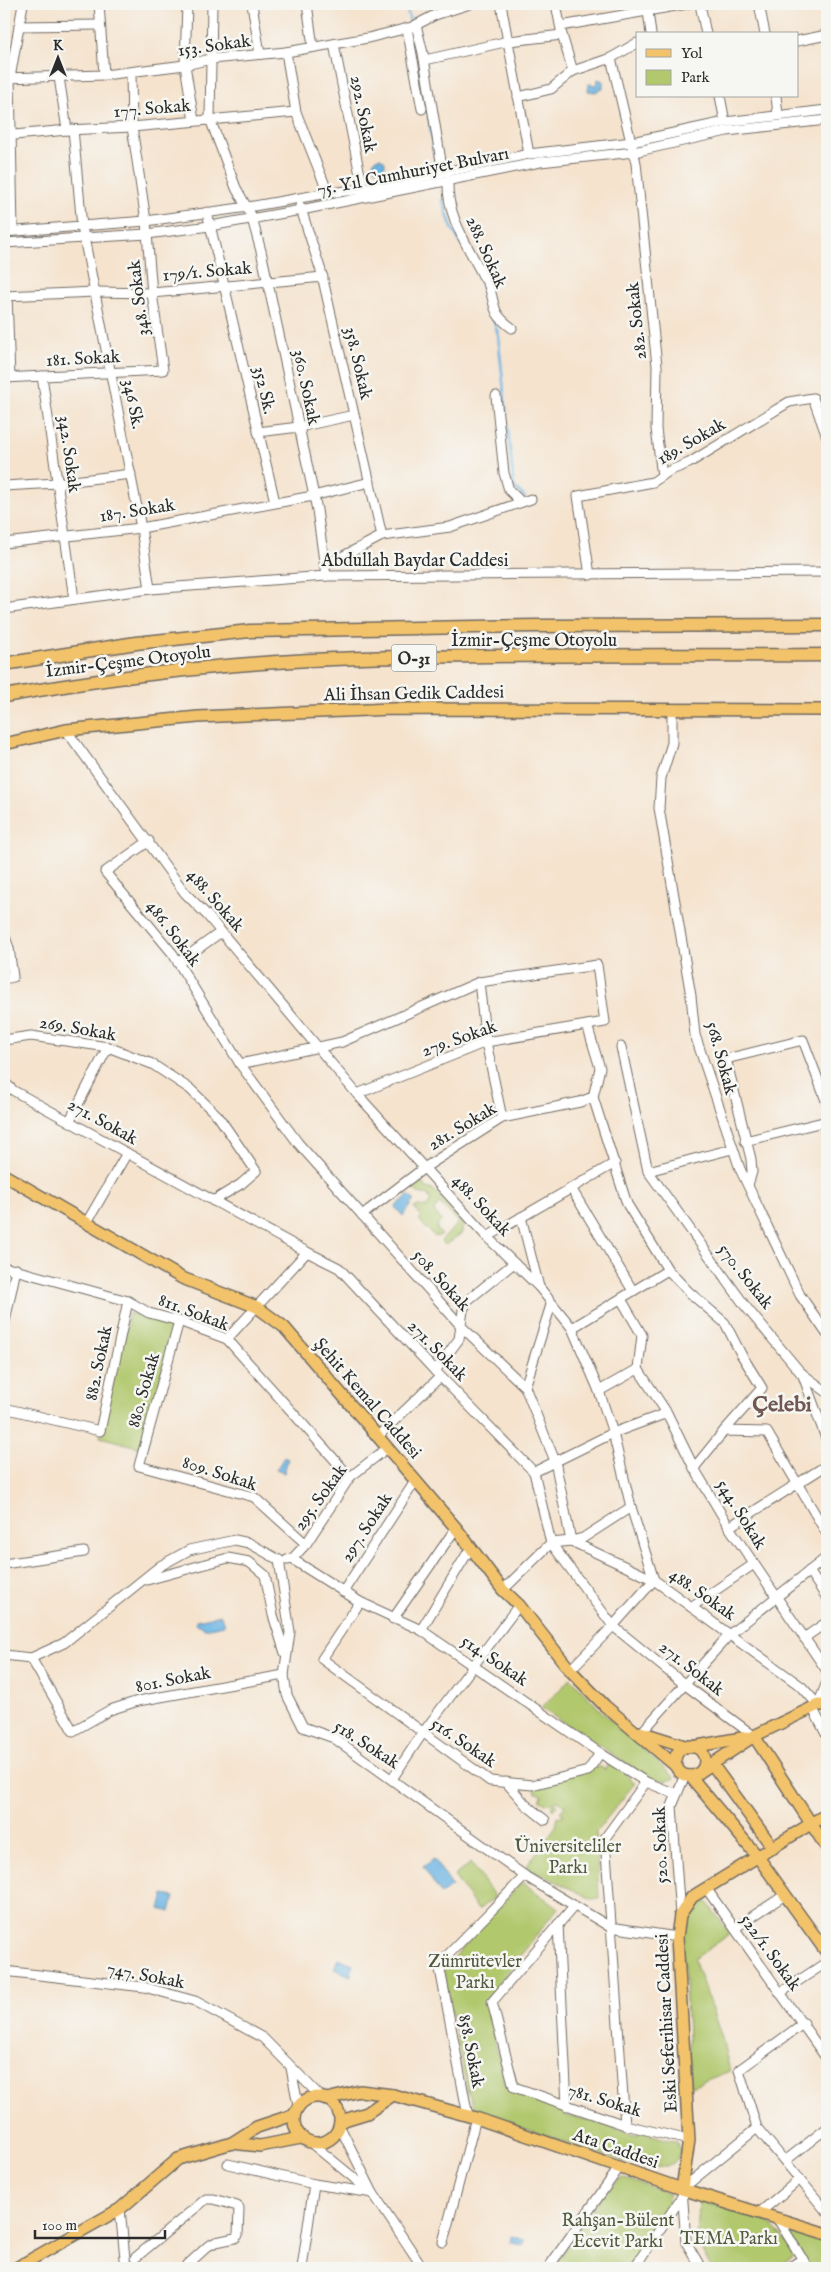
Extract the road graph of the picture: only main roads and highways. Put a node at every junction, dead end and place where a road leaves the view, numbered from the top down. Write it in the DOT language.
graph roads {
  1 [pos="827,625"];
  2 [pos="827,656"];
  3 [pos="4,664"];
  4 [pos="4,696"];
  5 [pos="827,710"];
  6 [pos="4,744"];
  7 [pos="4,1175"];
  8 [pos="819,1706"];
  9 [pos="638,1732"];
  10 [pos="754,1736"];
  11 [pos="690,1747"];
  12 [pos="707,1767"];
  13 [pos="684,1773"];
  14 [pos="827,1814"];
  15 [pos="812,1825"];
  16 [pos="773,1848"];
  17 [pos="827,1848"];
  18 [pos="758,1857"];
  19 [pos="827,1953"];
  20 [pos="393,2095"];
  21 [pos="323,2098"];
  22 [pos="296,2110"];
  23 [pos="341,2124"];
  24 [pos="306,2140"];
  25 [pos="232,2143"];
  26 [pos="682,2192"];
  27 [pos="826,2232"];
  28 [pos="16,2268"];
  1 -- 3 [label="highway, İzmir-Çeşme Otoyolu / O-31"];
  2 -- 4 [label="highway, İzmir-Çeşme Otoyolu / O-31"];
  5 -- 6 [label="main road, Ali İhsan Gedik Caddesi"];
  7 -- 9 [label="main road, Şehit Kemal Caddesi"];
  8 -- 10 [label="main road"];
  9 -- 11 [label="main road"];
  9 -- 13 [label="main road, Şehit Kemal Caddesi"];
  10 -- 11 [label="main road"];
  10 -- 12 [label="main road"];
  10 -- 15 [label="main road"];
  11 -- 12 [label="main road"];
  11 -- 13 [label="main road"];
  12 -- 13 [label="main road"];
  12 -- 16 [label="main road"];
  13 -- 18 [label="main road"];
  14 -- 15 [label="main road, Eski Seferihisar Caddesi"];
  15 -- 16 [label="main road, Eski Seferihisar Caddesi"];
  15 -- 17 [label="main road"];
  16 -- 18 [label="main road, Eski Seferihisar Caddesi"];
  18 -- 19 [label="main road"];
  18 -- 26 [label="main road, Eski Seferihisar Caddesi"];
  20 -- 21 [label="main road, Ata Caddesi"];
  20 -- 23 [label="main road, Ata Caddesi"];
  20 -- 26 [label="main road, Ata Caddesi"];
  21 -- 22 [label="main road, Ata Caddesi"];
  21 -- 23 [label="main road"];
  22 -- 24 [label="main road"];
  22 -- 25 [label="main road, Ata Caddesi"];
  23 -- 24 [label="main road, Ata Caddesi"];
  24 -- 25 [label="main road, Ata Caddesi"];
  25 -- 28 [label="main road, Ata Caddesi"];
  26 -- 27 [label="main road, Ata Caddesi"];
}
